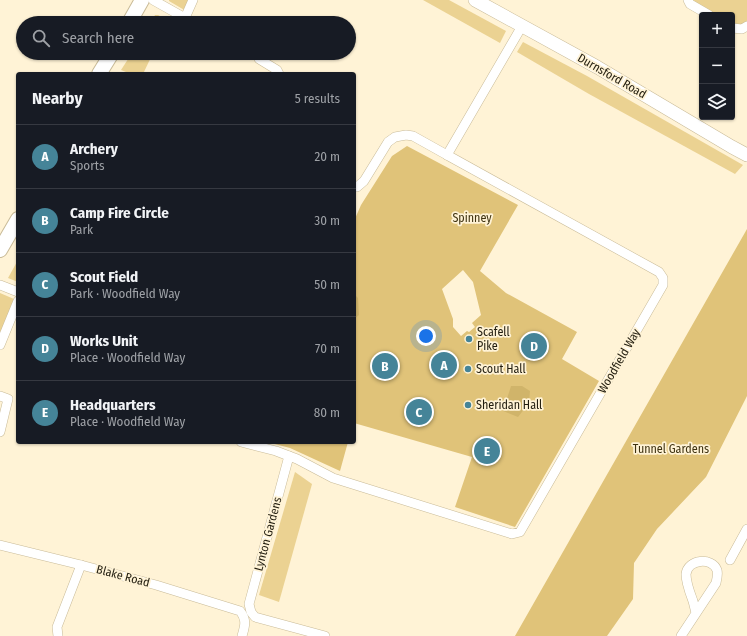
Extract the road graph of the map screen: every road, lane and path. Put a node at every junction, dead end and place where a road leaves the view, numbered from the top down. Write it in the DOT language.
graph roads {
  1 [pos="142,0"];
  2 [pos="153,0"];
  3 [pos="193,0"];
  4 [pos="475,0"];
  5 [pos="688,0"];
  6 [pos="704,12"];
  7 [pos="133,16"];
  8 [pos="181,16"];
  9 [pos="186,16"];
  10 [pos="522,26"];
  11 [pos="747,26"];
  12 [pos="735,28"];
  13 [pos="108,60"];
  14 [pos="261,60"];
  15 [pos="100,72"];
  16 [pos="278,72"];
  17 [pos="447,155"];
  18 [pos="747,155"];
  19 [pos="356,187"];
  20 [pos="16,222"];
  21 [pos="0,250"];
  22 [pos="0,285"];
  23 [pos="16,291"];
  24 [pos="16,306"];
  25 [pos="0,345"];
  26 [pos="0,396"];
  27 [pos="0,432"];
  28 [pos="249,444"];
  29 [pos="289,456"];
  30 [pos="747,529"];
  31 [pos="0,545"];
  32 [pos="730,560"];
  33 [pos="81,565"];
  34 [pos="696,613"];
  35 [pos="247,614"];
  36 [pos="58,636"];
  37 [pos="242,636"];
  38 [pos="325,636"];
  39 [pos="681,636"];
  1 -- 7 [label="main road"];
  2 -- 8 [label="street"];
  3 -- 9 [label="street"];
  4 -- 10 [label="main road, Durnsford Road"];
  5 -- 6 [label="street"];
  10 -- 17 [label="street"];
  10 -- 18 [label="main road, Durnsford Road"];
  11 -- 12 [label="street"];
  13 -- 15 [label="main road"];
  14 -- 16 [label="street"];
  17 -- 19 [label="street, Woodfield Way"];
  17 -- 29 [label="street, Woodfield Way"];
  20 -- 21 [label="main road"];
  22 -- 23 [label="street"];
  24 -- 25 [label="street"];
  26 -- 27 [label="street"];
  28 -- 29 [label="street, Woodfield Way"];
  29 -- 35 [label="street, Lynton Gardens"];
  30 -- 32 [label="street"];
  31 -- 33 [label="street, Blake Road"];
  33 -- 35 [label="street, Blake Road"];
  33 -- 36 [label="street"];
  34 -- 34 [label="street"];
  34 -- 39 [label="street"];
  35 -- 37 [label="street, Lynton Gardens"];
  35 -- 38 [label="street, Blake Road"];
}
